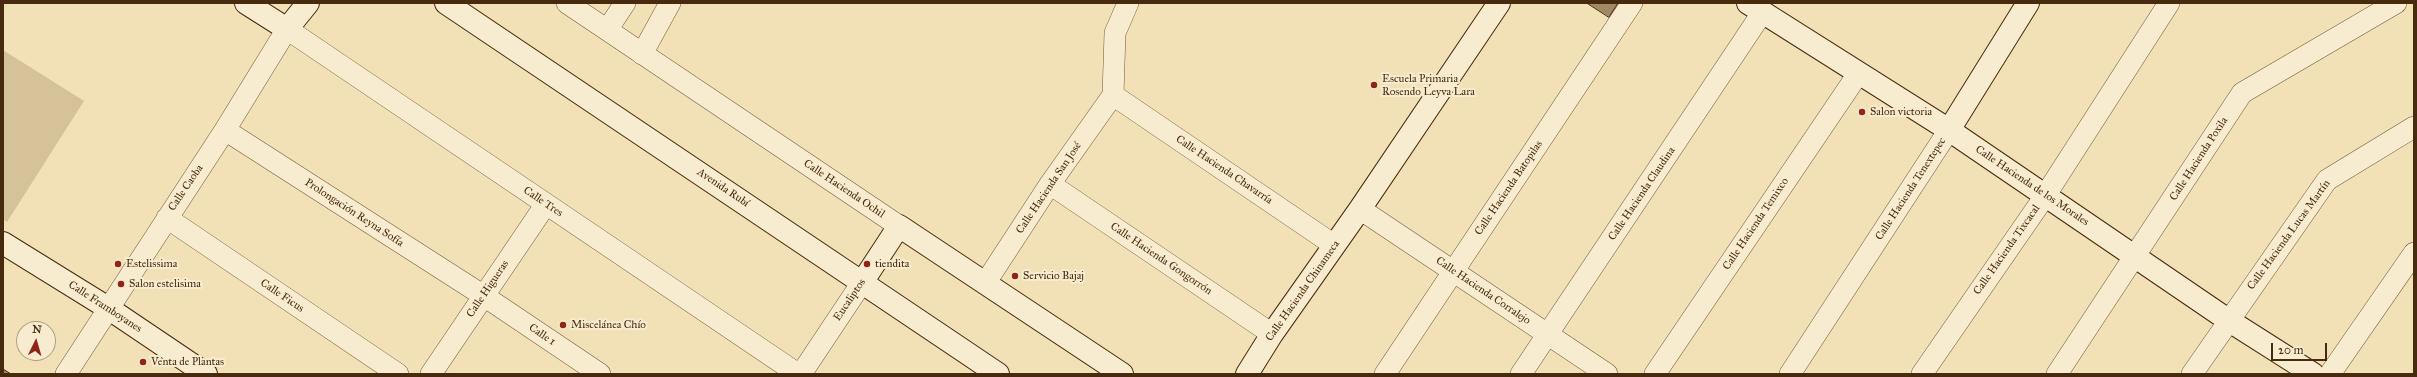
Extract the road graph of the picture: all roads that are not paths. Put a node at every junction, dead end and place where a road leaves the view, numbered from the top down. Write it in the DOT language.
graph roads {
  1 [pos="246,3"];
  2 [pos="308,3"];
  3 [pos="446,3"];
  4 [pos="567,3"];
  5 [pos="625,3"];
  6 [pos="670,3"];
  7 [pos="1128,3"];
  8 [pos="1499,3"];
  9 [pos="1632,3"];
  10 [pos="2028,3"];
  11 [pos="2169,3"];
  12 [pos="2396,3"];
  13 [pos="1755,8"];
  14 [pos="287,30"];
  15 [pos="607,30"];
  16 [pos="642,54"];
  17 [pos="1858,74"];
  18 [pos="1113,95"];
  19 [pos="2414,127"];
  20 [pos="225,130"];
  21 [pos="1949,130"];
  22 [pos="1050,184"];
  23 [pos="2045,196"];
  24 [pos="546,204"];
  25 [pos="1360,209"];
  26 [pos="167,218"];
  27 [pos="899,226"];
  28 [pos="3,243"];
  29 [pos="1334,245"];
  30 [pos="2414,253"];
  31 [pos="2136,256"];
  32 [pos="1453,271"];
  33 [pos="863,281"];
  34 [pos="986,282"];
  35 [pos="484,296"];
  36 [pos="108,308"];
  37 [pos="2228,320"];
  38 [pos="1272,334"];
  39 [pos="1548,335"];
  40 [pos="66,374"];
  41 [pos="206,374"];
  42 [pos="398,374"];
  43 [pos="431,374"];
  44 [pos="600,374"];
  45 [pos="798,374"];
  46 [pos="802,374"];
  47 [pos="998,374"];
  48 [pos="1122,374"];
  49 [pos="1247,374"];
  50 [pos="1385,374"];
  51 [pos="1520,374"];
  52 [pos="1606,374"];
  53 [pos="1655,374"];
  54 [pos="1790,374"];
  55 [pos="1922,374"];
  56 [pos="2057,374"];
  57 [pos="2192,374"];
  58 [pos="2313,374"];
  59 [pos="2330,374"];
  1 -- 14 [label="street"];
  2 -- 14 [label="street, Calle Caoba"];
  3 -- 33 [label="street, Avenida Rubí"];
  4 -- 15 [label="street, Calle Hacienda Ochil"];
  5 -- 15 [label="street"];
  6 -- 16 [label="street"];
  7 -- 18 [label="street"];
  8 -- 25 [label="street, Calle Hacienda Chinameca"];
  9 -- 32 [label="street, Calle Hacienda Batopilas"];
  10 -- 21 [label="street, Calle Hacienda Tenextepec"];
  11 -- 23 [label="street, Calle Hacienda Tixcacal"];
  12 -- 31 [label="street, Calle Hacienda Poxila"];
  13 -- 17 [label="street, Calle Hacienda de los Morales"];
  13 -- 39 [label="street, Calle Hacienda Claudina"];
  14 -- 20 [label="street, Calle Caoba"];
  14 -- 24 [label="street, Calle Tres"];
  15 -- 16 [label="street, Calle Hacienda Ochil"];
  16 -- 27 [label="street, Calle Hacienda Ochil"];
  17 -- 21 [label="street, Calle Hacienda de los Morales"];
  17 -- 53 [label="street, Calle Hacienda Temixco"];
  18 -- 22 [label="street, Calle Hacienda San José"];
  18 -- 29 [label="street, Calle Hacienda Chavarría"];
  19 -- 37 [label="street, Calle Hacienda Lucas Martín"];
  20 -- 26 [label="street, Calle Caoba"];
  20 -- 35 [label="street, Prolongación Reyna Sofía"];
  21 -- 23 [label="street, Calle Hacienda de los Morales"];
  21 -- 54 [label="street, Calle Hacienda Tenextepec"];
  22 -- 34 [label="street, Calle Hacienda San José"];
  22 -- 38 [label="street, Calle Hacienda Gongorrón"];
  23 -- 31 [label="street, Calle Hacienda de los Morales"];
  23 -- 55 [label="street, Calle Hacienda Tixcacal"];
  24 -- 35 [label="street, Calle Higueras"];
  24 -- 45 [label="street, Calle Tres"];
  25 -- 29 [label="street, Calle Hacienda Chinameca"];
  25 -- 32 [label="street, Calle Hacienda Corralejo"];
  26 -- 36 [label="street, Calle Caoba"];
  26 -- 42 [label="street, Calle Ficus"];
  27 -- 33 [label="street, Eucaliptos"];
  27 -- 34 [label="street, Calle Hacienda Ochil"];
  28 -- 36 [label="street, Calle Framboyanes"];
  29 -- 38 [label="street, Calle Hacienda Chinameca"];
  30 -- 59 [label="street"];
  31 -- 37 [label="street, Calle Hacienda de los Morales"];
  31 -- 56 [label="street, Calle Hacienda Poxila"];
  32 -- 39 [label="street, Calle Hacienda Corralejo"];
  32 -- 50 [label="street, Calle Hacienda Batopilas"];
  33 -- 46 [label="street, Eucaliptos"];
  33 -- 47 [label="street, Avenida Rubí"];
  34 -- 48 [label="street, Calle Hacienda Ochil"];
  35 -- 43 [label="street, Calle Higueras"];
  35 -- 44 [label="street, Calle 1"];
  36 -- 40 [label="street, Calle Caoba"];
  36 -- 41 [label="street, Calle Framboyanes"];
  37 -- 57 [label="street, Calle Hacienda Lucas Martín"];
  37 -- 58 [label="street, Calle Hacienda de los Morales"];
  38 -- 49 [label="street, Calle Hacienda Chinameca"];
  39 -- 51 [label="street, Calle Hacienda Claudina"];
  39 -- 52 [label="street, Calle Hacienda Corralejo"];
}
